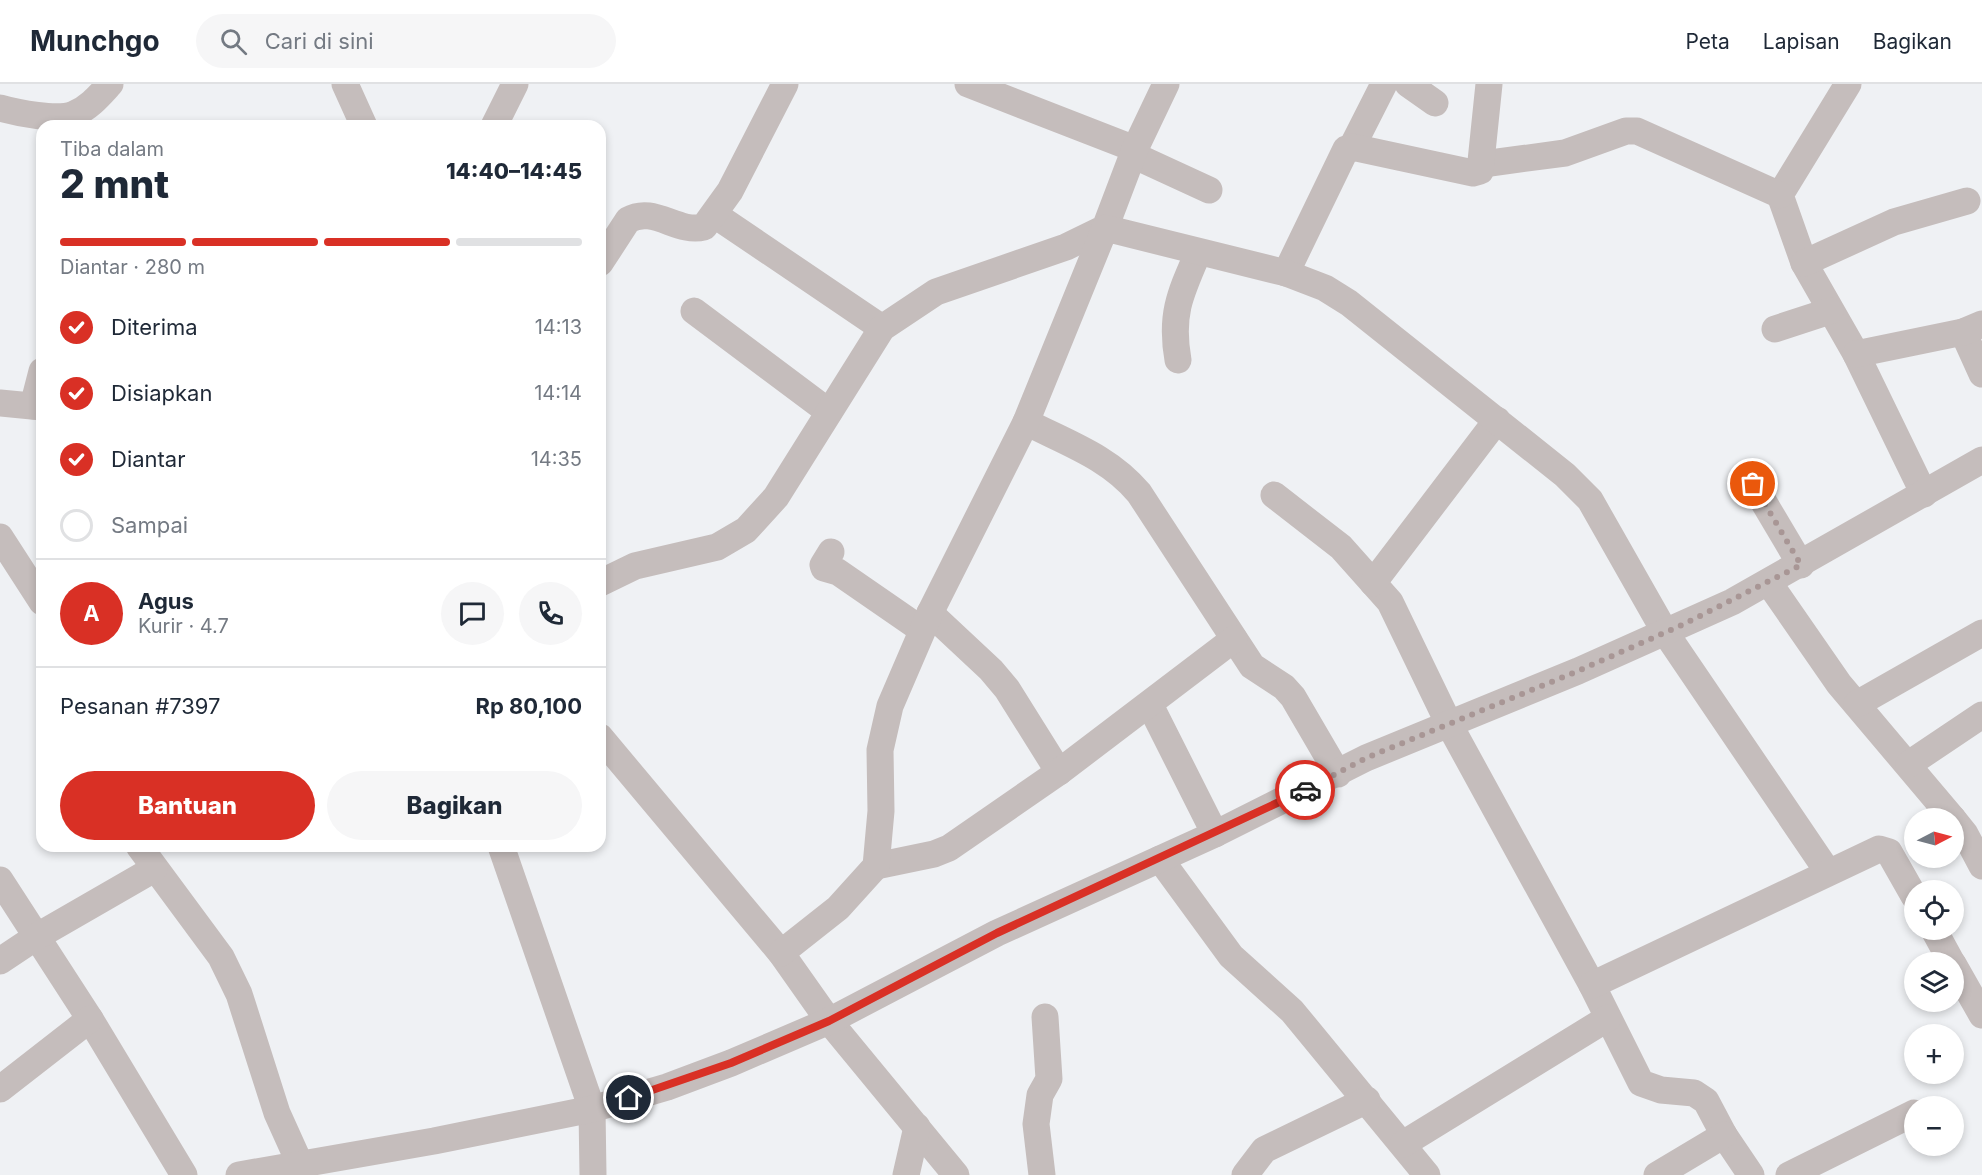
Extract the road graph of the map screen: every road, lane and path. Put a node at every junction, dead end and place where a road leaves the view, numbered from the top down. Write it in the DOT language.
graph roads {
  1 [pos="110,84"];
  2 [pos="345,84"];
  3 [pos="515,84"];
  4 [pos="785,84"];
  5 [pos="968,84"];
  6 [pos="1166,84"];
  7 [pos="1384,84"];
  8 [pos="1408,84"];
  9 [pos="1489,84"];
  10 [pos="1844,85"];
  11 [pos="1435,103"];
  12 [pos="0,108"];
  13 [pos="361,120"];
  14 [pos="497,120"];
  15 [pos="1352,147"];
  16 [pos="1134,152"];
  17 [pos="1483,164"];
  18 [pos="1209,190"];
  19 [pos="1780,195"];
  20 [pos="1967,201"];
  21 [pos="715,215"];
  22 [pos="1105,228"];
  23 [pos="1198,253"];
  24 [pos="606,254"];
  25 [pos="1804,263"];
  26 [pos="1286,273"];
  27 [pos="694,311"];
  28 [pos="1830,311"];
  29 [pos="882,328"];
  30 [pos="1972,328"];
  31 [pos="1776,329"];
  32 [pos="1856,354"];
  33 [pos="1178,360"];
  34 [pos="1982,374"];
  35 [pos="0,403"];
  36 [pos="36,406"];
  37 [pos="829,412"];
  38 [pos="1497,420"];
  39 [pos="1026,422"];
  40 [pos="1982,460"];
  41 [pos="1753,484"];
  42 [pos="1924,494"];
  43 [pos="1274,495"];
  44 [pos="0,537"];
  45 [pos="831,552"];
  46 [pos="1801,565"];
  47 [pos="606,581"];
  48 [pos="1373,583"];
  49 [pos="1769,583"];
  50 [pos="36,593"];
  51 [pos="926,621"];
  52 [pos="1665,632"];
  53 [pos="1982,633"];
  54 [pos="1234,639"];
  55 [pos="1857,704"];
  56 [pos="1150,705"];
  57 [pos="1982,715"];
  58 [pos="1449,724"];
  59 [pos="606,754"];
  60 [pos="1909,764"];
  61 [pos="612,771"];
  62 [pos="1059,772"];
  63 [pos="1338,774"];
  64 [pos="1948,808"];
  65 [pos="1964,827"];
  66 [pos="1215,834"];
  67 [pos="143,852"];
  68 [pos="503,852"];
  69 [pos="1160,859"];
  70 [pos="876,866"];
  71 [pos="1982,866"];
  72 [pos="154,869"];
  73 [pos="1828,872"];
  74 [pos="0,880"];
  75 [pos="1905,880"];
  76 [pos="36,937"];
  77 [pos="781,953"];
  78 [pos="0,962"];
  79 [pos="1964,983"];
  80 [pos="1592,986"];
  81 [pos="1982,1015"];
  82 [pos="1045,1017"];
  83 [pos="1608,1018"];
  84 [pos="90,1019"];
  85 [pos="829,1021"];
  86 [pos="0,1089"];
  87 [pos="1366,1100"];
  88 [pos="592,1109"];
  89 [pos="1904,1118"];
  90 [pos="917,1127"];
  91 [pos="1724,1135"];
  92 [pos="1403,1144"];
  93 [pos="300,1164"];
  94 [pos="184,1175"];
  95 [pos="239,1175"];
  96 [pos="593,1175"];
  97 [pos="906,1175"];
  98 [pos="956,1175"];
  99 [pos="1042,1175"];
  100 [pos="1245,1175"];
  101 [pos="1427,1175"];
  102 [pos="1657,1175"];
  103 [pos="1751,1175"];
  104 [pos="1789,1175"];
  1 -- 12 [label="street"];
  2 -- 13 [label="street"];
  3 -- 14 [label="street"];
  4 -- 21 [label="street"];
  5 -- 16 [label="street"];
  6 -- 16 [label="street"];
  7 -- 15 [label="street"];
  8 -- 11 [label="street"];
  9 -- 17 [label="street"];
  10 -- 19 [label="street"];
  15 -- 17 [label="street"];
  15 -- 26 [label="street"];
  16 -- 18 [label="street"];
  16 -- 22 [label="street"];
  17 -- 19 [label="street"];
  19 -- 25 [label="street"];
  20 -- 25 [label="street"];
  21 -- 24 [label="street"];
  21 -- 29 [label="street"];
  22 -- 23 [label="street"];
  22 -- 29 [label="street"];
  22 -- 39 [label="street"];
  23 -- 26 [label="street"];
  23 -- 33 [label="street"];
  25 -- 28 [label="street"];
  26 -- 38 [label="street"];
  27 -- 37 [label="street"];
  28 -- 31 [label="street"];
  28 -- 32 [label="street"];
  29 -- 37 [label="street"];
  30 -- 32 [label="street"];
  30 -- 34 [label="street"];
  32 -- 42 [label="street"];
  35 -- 36 [label="street"];
  37 -- 47 [label="street"];
  38 -- 48 [label="street"];
  38 -- 52 [label="street"];
  39 -- 51 [label="street"];
  39 -- 54 [label="street"];
  40 -- 42 [label="street"];
  41 -- 46 [label="street"];
  42 -- 46 [label="street"];
  43 -- 48 [label="street"];
  44 -- 50 [label="street"];
  45 -- 51 [label="street"];
  46 -- 49 [label="street"];
  48 -- 58 [label="street"];
  49 -- 52 [label="street"];
  49 -- 55 [label="street"];
  51 -- 62 [label="street"];
  51 -- 70 [label="street"];
  52 -- 58 [label="street"];
  52 -- 73 [label="street"];
  53 -- 55 [label="street"];
  54 -- 56 [label="street"];
  54 -- 63 [label="street"];
  55 -- 60 [label="street"];
  56 -- 62 [label="street"];
  56 -- 66 [label="street"];
  57 -- 60 [label="street"];
  58 -- 63 [label="street"];
  58 -- 80 [label="street"];
  59 -- 61 [label="street"];
  60 -- 64 [label="street"];
  61 -- 77 [label="street"];
  62 -- 70 [label="street"];
  63 -- 66 [label="street"];
  65 -- 71 [label="street"];
  66 -- 69 [label="street"];
  67 -- 72 [label="street"];
  68 -- 88 [label="street"];
  69 -- 85 [label="street"];
  69 -- 87 [label="street"];
  70 -- 77 [label="street"];
  72 -- 76 [label="street"];
  72 -- 93 [label="street"];
  73 -- 75 [label="street"];
  73 -- 80 [label="street"];
  74 -- 76 [label="street"];
  76 -- 78 [label="street"];
  76 -- 84 [label="street"];
  77 -- 85 [label="street"];
  79 -- 81 [label="street"];
  80 -- 83 [label="street"];
  82 -- 99 [label="street"];
  83 -- 91 [label="street"];
  83 -- 92 [label="street"];
  84 -- 86 [label="street"];
  84 -- 94 [label="street"];
  85 -- 88 [label="street"];
  85 -- 90 [label="street"];
  87 -- 92 [label="street"];
  87 -- 100 [label="street"];
  88 -- 93 [label="street"];
  88 -- 96 [label="street"];
  89 -- 104 [label="street"];
  90 -- 97 [label="street"];
  90 -- 98 [label="street"];
  91 -- 102 [label="street"];
  91 -- 103 [label="street"];
  92 -- 101 [label="street"];
  93 -- 95 [label="street"];
}
